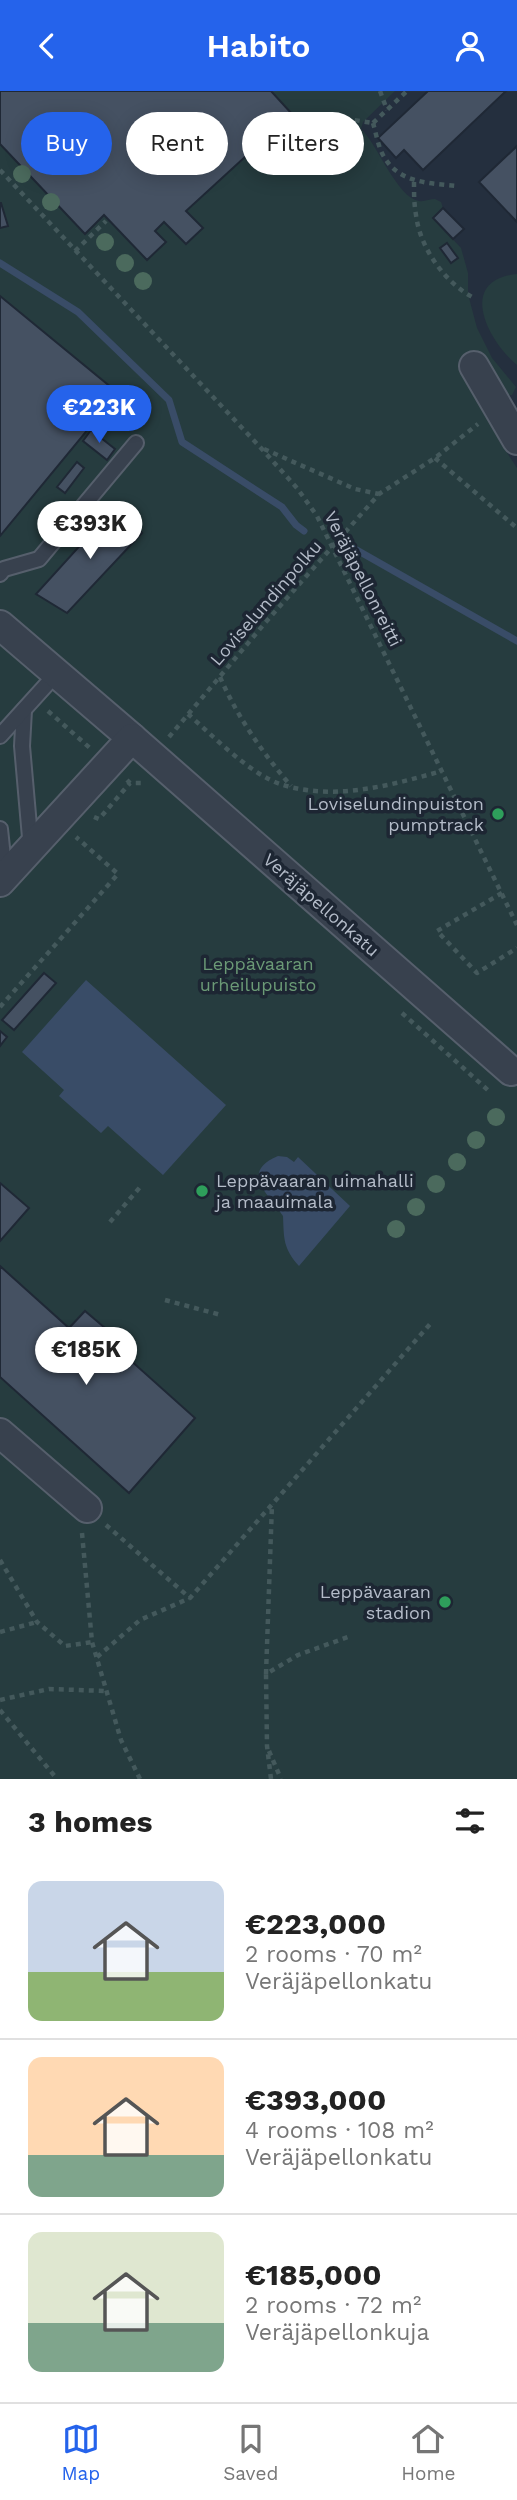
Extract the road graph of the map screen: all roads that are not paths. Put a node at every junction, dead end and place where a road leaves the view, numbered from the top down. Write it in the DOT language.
graph roads {
  1 [pos="474,366"];
  2 [pos="517,440"];
  3 [pos="136,443"];
  4 [pos="0,574"];
  5 [pos="0,625"];
  6 [pos="57,673"];
  7 [pos="24,711"];
  8 [pos="0,736"];
  9 [pos="132,738"];
  10 [pos="0,829"];
  11 [pos="31,849"];
  12 [pos="2,880"];
  13 [pos="514,1074"];
  14 [pos="0,1433"];
  15 [pos="87,1508"];
  1 -- 2 [label="street"];
  3 -- 4 [label="lane"];
  5 -- 6 [label="street, Veräjäpellonkatu"];
  6 -- 7 [label="lane"];
  6 -- 9 [label="street, Veräjäpellonkatu"];
  7 -- 8 [label="lane"];
  7 -- 11 [label="lane"];
  9 -- 11 [label="street"];
  9 -- 13 [label="street, Veräjäpellonkatu"];
  10 -- 12 [label="lane"];
  11 -- 12 [label="street"];
  14 -- 15 [label="street"];
}
